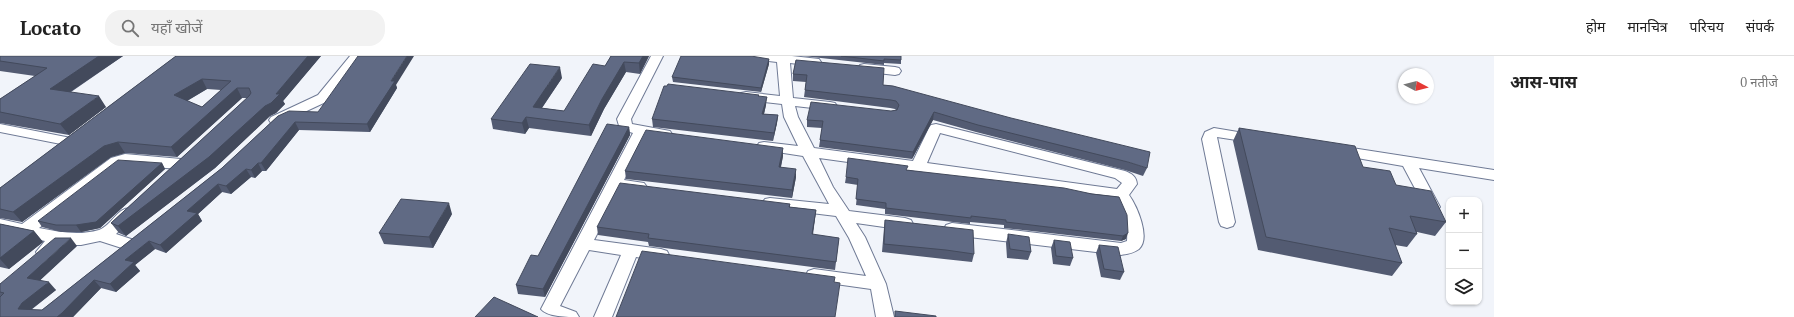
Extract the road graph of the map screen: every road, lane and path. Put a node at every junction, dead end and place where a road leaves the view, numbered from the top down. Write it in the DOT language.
graph roads {
  1 [pos="356,56"];
  2 [pos="656,56"];
  3 [pos="754,56"];
  4 [pos="782,57"];
  5 [pos="827,64"];
  6 [pos="850,66"];
  7 [pos="895,71"];
  8 [pos="733,94"];
  9 [pos="788,101"];
  10 [pos="843,107"];
  11 [pos="0,128"];
  12 [pos="263,131"];
  13 [pos="641,131"];
  14 [pos="84,133"];
  15 [pos="681,136"];
  16 [pos="1268,140"];
  17 [pos="71,142"];
  18 [pos="752,144"];
  19 [pos="1323,149"];
  20 [pos="59,151"];
  21 [pos="807,151"];
  22 [pos="192,154"];
  23 [pos="1408,162"];
  24 [pos="181,164"];
  25 [pos="918,166"];
  26 [pos="169,175"];
  27 [pos="1494,175"];
  28 [pos="615,184"];
  29 [pos="654,189"];
  30 [pos="1117,194"];
  31 [pos="755,201"];
  32 [pos="141,202"];
  33 [pos="1433,209"];
  34 [pos="842,214"];
  35 [pos="1227,222"];
  36 [pos="0,225"];
  37 [pos="923,226"];
  38 [pos="939,228"];
  39 [pos="25,230"];
  40 [pos="106,234"];
  41 [pos="56,239"];
  42 [pos="584,244"];
  43 [pos="631,250"];
  44 [pos="116,254"];
  45 [pos="677,257"];
  46 [pos="30,263"];
  47 [pos="801,274"];
  48 [pos="878,284"];
  49 [pos="570,317"];
  50 [pos="603,317"];
  51 [pos="885,317"];
  1 -- 12 [label="street"];
  2 -- 13 [label="street"];
  3 -- 4 [label="street"];
  4 -- 5 [label="street"];
  4 -- 9 [label="street"];
  6 -- 7 [label="street"];
  8 -- 9 [label="street"];
  9 -- 10 [label="street"];
  9 -- 21 [label="street"];
  11 -- 17 [label="street"];
  13 -- 15 [label="street"];
  13 -- 28 [label="street"];
  14 -- 17 [label="street"];
  16 -- 35 [label="street"];
  17 -- 20 [label="street"];
  18 -- 21 [label="street"];
  19 -- 23 [label="street"];
  21 -- 25 [label="street"];
  21 -- 34 [label="street"];
  22 -- 24 [label="street"];
  23 -- 27 [label="street"];
  23 -- 33 [label="street"];
  24 -- 26 [label="street"];
  24 -- 39 [label="street"];
  25 -- 30 [label="street"];
  25 -- 30 [label="street"];
  28 -- 29 [label="street"];
  28 -- 42 [label="street"];
  30 -- 38 [label="street"];
  31 -- 34 [label="street"];
  32 -- 40 [label="street"];
  34 -- 37 [label="street"];
  34 -- 48 [label="street"];
  36 -- 39 [label="street"];
  39 -- 41 [label="street"];
  40 -- 41 [label="street"];
  40 -- 44 [label="street"];
  41 -- 46 [label="street"];
  42 -- 43 [label="street"];
  42 -- 49 [label="street"];
  43 -- 45 [label="street"];
  43 -- 50 [label="street"];
  47 -- 48 [label="street"];
  48 -- 51 [label="street"];
}
